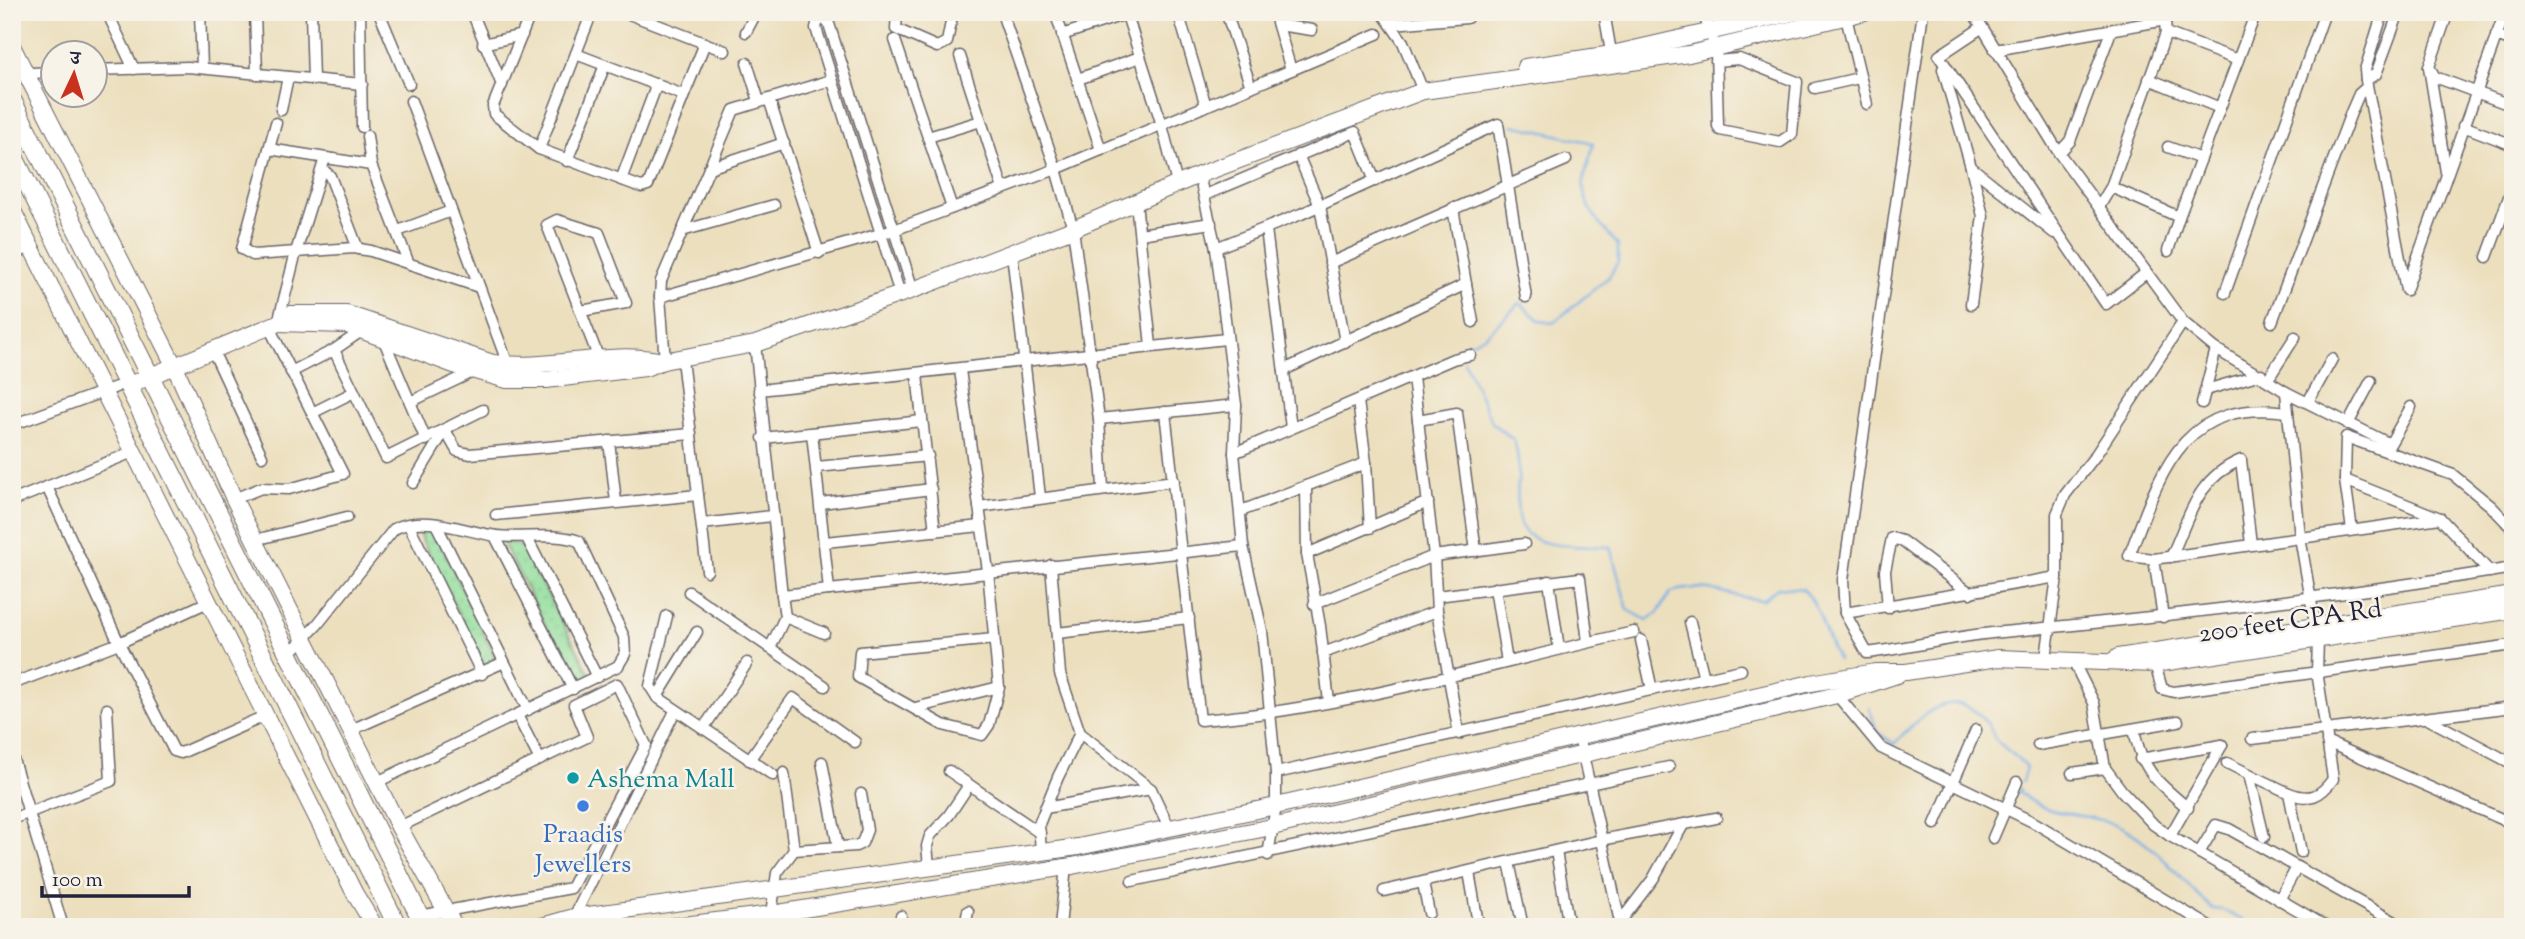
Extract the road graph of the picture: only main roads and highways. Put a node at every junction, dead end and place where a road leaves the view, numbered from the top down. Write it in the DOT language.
graph roads {
  1 [pos="12,100"];
  2 [pos="12,153"];
  3 [pos="422,921"];
  4 [pos="398,927"];
  1 -- 3 [label="main road"];
  2 -- 4 [label="main road"];
}
